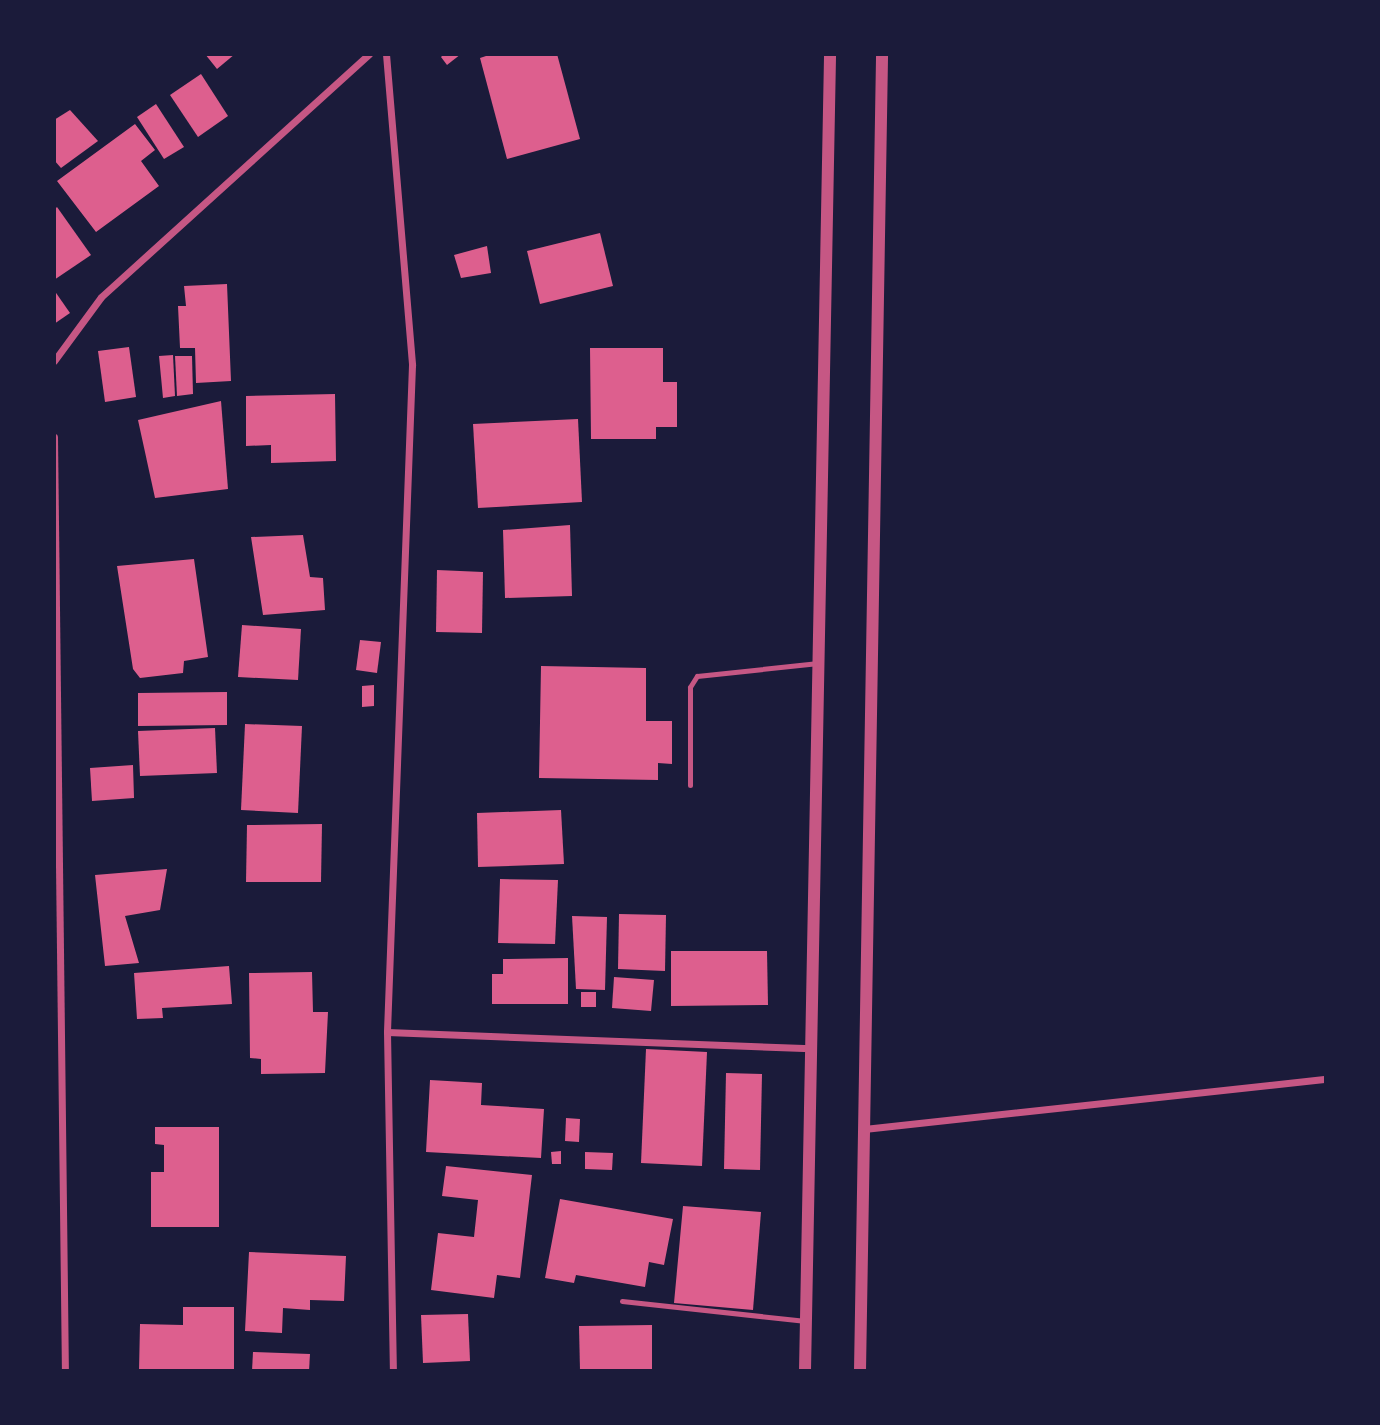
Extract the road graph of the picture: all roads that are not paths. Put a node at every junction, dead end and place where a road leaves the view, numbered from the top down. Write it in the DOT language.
graph roads {
  1 [pos="369,54"];
  2 [pos="386,54"];
  3 [pos="830,54"];
  4 [pos="882,54"];
  5 [pos="54,361"];
  6 [pos="54,437"];
  7 [pos="821,663"];
  8 [pos="690,785"];
  9 [pos="387,1032"];
  10 [pos="811,1048"];
  11 [pos="1326,1079"];
  12 [pos="863,1129"];
  13 [pos="621,1301"];
  14 [pos="806,1321"];
  15 [pos="65,1371"];
  16 [pos="393,1371"];
  17 [pos="805,1371"];
  18 [pos="860,1371"];
  1 -- 5 [label="street"];
  2 -- 9 [label="street"];
  3 -- 7 [label="street"];
  4 -- 12 [label="street"];
  6 -- 15 [label="street"];
  7 -- 8 [label="lane"];
  7 -- 10 [label="street"];
  9 -- 10 [label="street"];
  9 -- 16 [label="street"];
  10 -- 14 [label="street"];
  11 -- 12 [label="street"];
  12 -- 18 [label="street"];
  13 -- 14 [label="lane"];
  14 -- 17 [label="street"];
}
